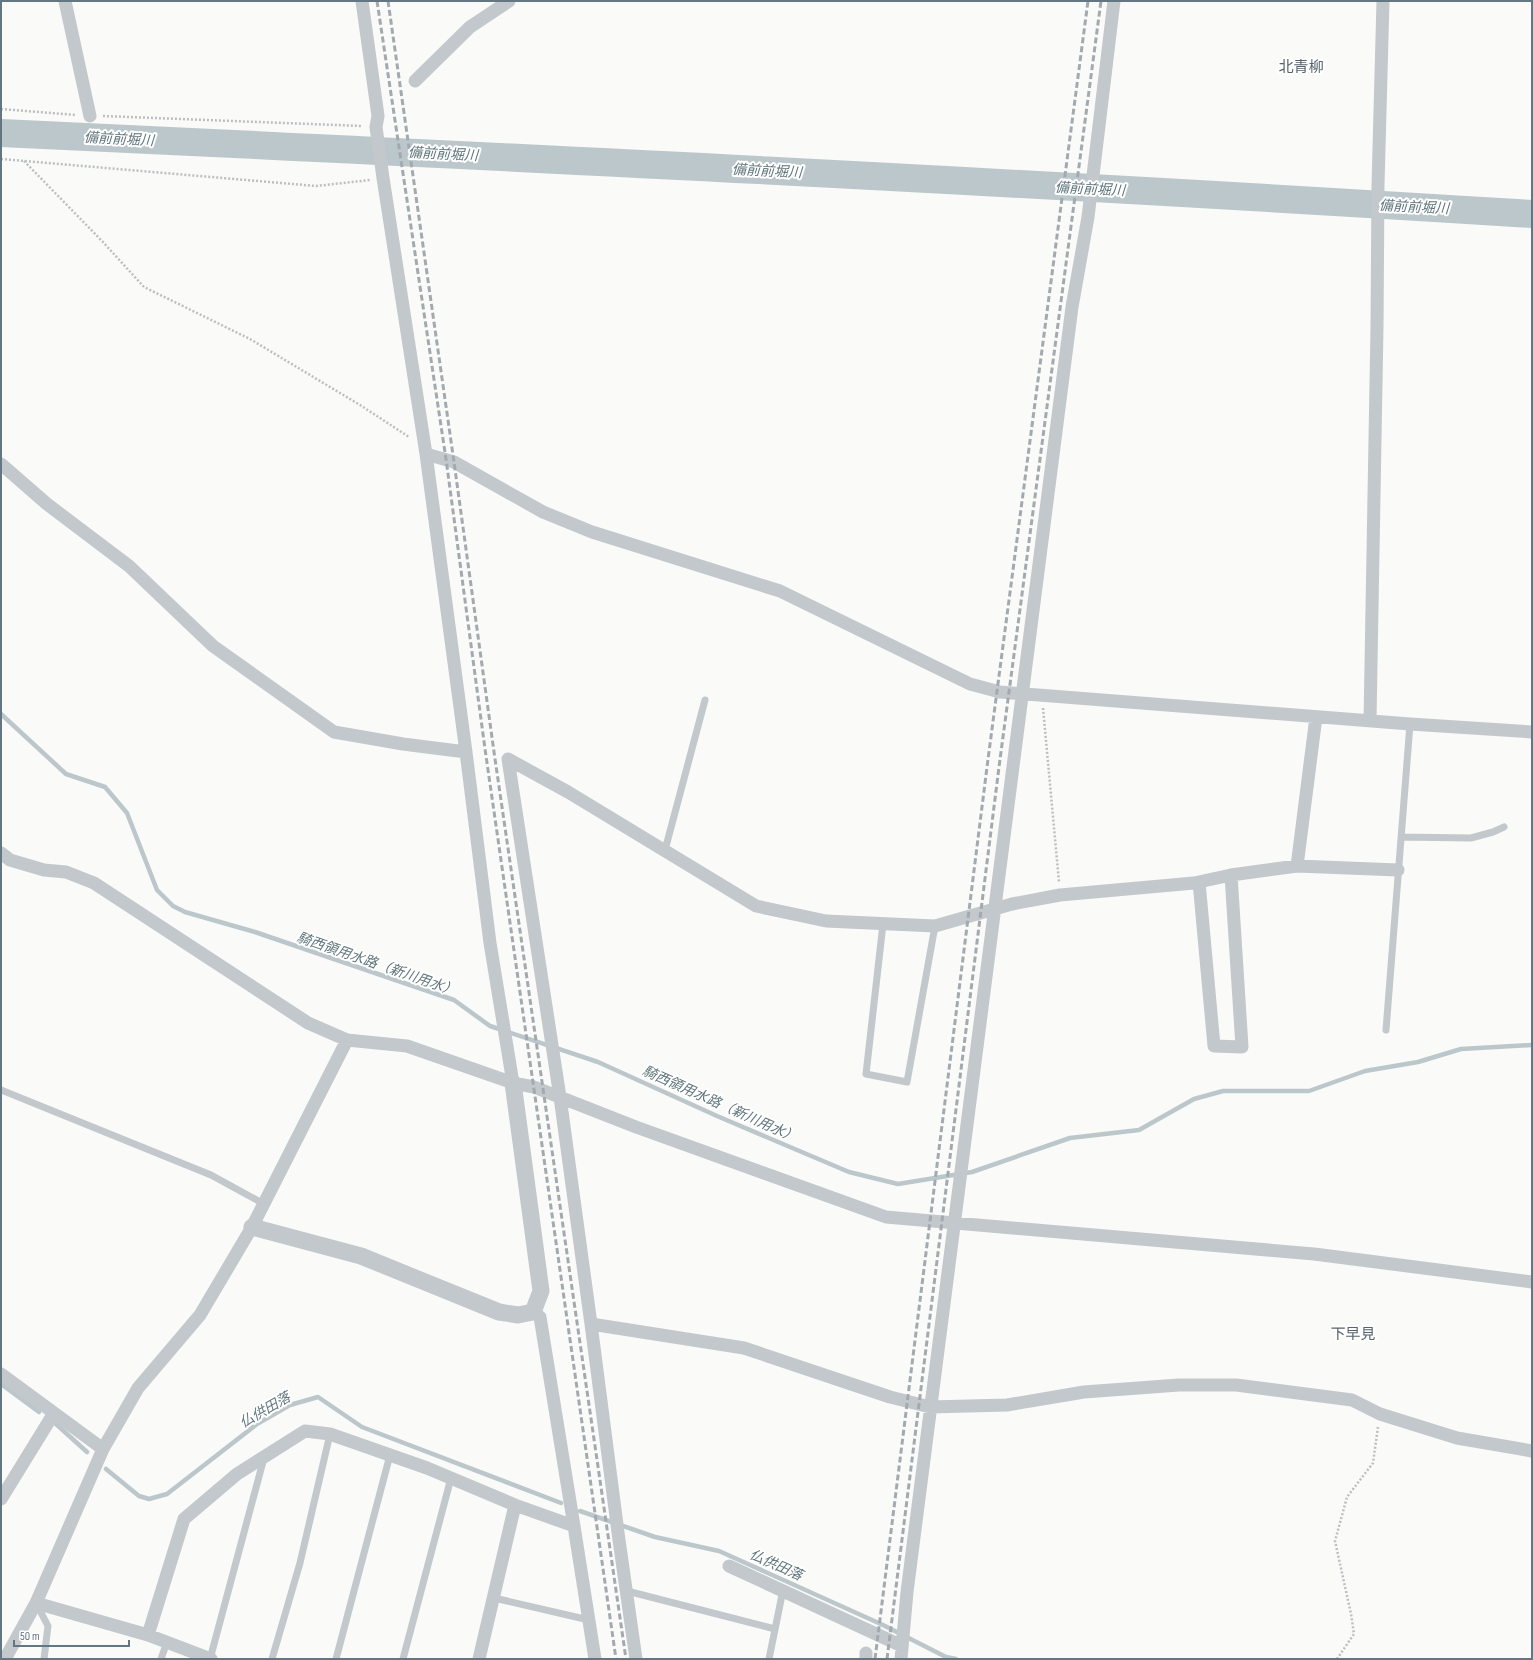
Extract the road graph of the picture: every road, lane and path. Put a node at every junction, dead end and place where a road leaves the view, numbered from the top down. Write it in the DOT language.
graph roads {
  1 [pos="65,1"];
  2 [pos="362,1"];
  3 [pos="509,1"];
  4 [pos="1114,1"];
  5 [pos="1383,1"];
  6 [pos="415,81"];
  7 [pos="1,109"];
  8 [pos="90,116"];
  9 [pos="376,129"];
  10 [pos="1,159"];
  11 [pos="24,161"];
  12 [pos="383,176"];
  13 [pos="423,438"];
  14 [pos="426,454"];
  15 [pos="1,464"];
  16 [pos="1023,693"];
  17 [pos="1042,694"];
  18 [pos="705,700"];
  19 [pos="1316,717"];
  20 [pos="1370,721"];
  21 [pos="1410,724"];
  22 [pos="1532,732"];
  23 [pos="466,752"];
  24 [pos="1504,827"];
  25 [pos="1401,837"];
  26 [pos="665,850"];
  27 [pos="1,853"];
  28 [pos="1297,866"];
  29 [pos="1398,870"];
  30 [pos="1231,875"];
  31 [pos="1200,882"];
  32 [pos="1060,895"];
  33 [pos="994,909"];
  34 [pos="883,924"];
  35 [pos="934,926"];
  36 [pos="1386,1030"];
  37 [pos="347,1040"];
  38 [pos="513,1083"];
  39 [pos="1,1090"];
  40 [pos="560,1097"];
  41 [pos="264,1204"];
  42 [pos="954,1223"];
  43 [pos="252,1227"];
  44 [pos="1532,1282"];
  45 [pos="533,1312"];
  46 [pos="592,1324"];
  47 [pos="1,1374"];
  48 [pos="930,1407"];
  49 [pos="54,1414"];
  50 [pos="1380,1414"];
  51 [pos="330,1434"];
  52 [pos="103,1449"];
  53 [pos="1532,1451"];
  54 [pos="390,1455"];
  55 [pos="264,1456"];
  56 [pos="451,1478"];
  57 [pos="1,1499"];
  58 [pos="515,1505"];
  59 [pos="574,1526"];
  60 [pos="728,1566"];
  61 [pos="783,1590"];
  62 [pos="627,1591"];
  63 [pos="494,1598"];
  64 [pos="36,1603"];
  65 [pos="589,1620"];
  66 [pos="775,1629"];
  67 [pos="148,1635"];
  68 [pos="166,1642"];
  69 [pos="902,1649"];
  70 [pos="5,1653"];
  71 [pos="482,1658"];
  72 [pos="44,1659"];
  73 [pos="161,1659"];
  74 [pos="210,1659"];
  75 [pos="272,1659"];
  76 [pos="336,1659"];
  77 [pos="403,1659"];
  78 [pos="595,1659"];
  79 [pos="636,1659"];
  80 [pos="769,1659"];
  81 [pos="1337,1659"];
  1 -- 8 [label="street"];
  2 -- 9 [label="street"];
  3 -- 6 [label="street"];
  4 -- 16 [label="street"];
  5 -- 20 [label="street"];
  7 -- 8 [label="path"];
  8 -- 9 [label="path"];
  9 -- 12 [label="street"];
  10 -- 11 [label="path"];
  11 -- 12 [label="path"];
  11 -- 13 [label="path"];
  12 -- 13 [label="street"];
  13 -- 14 [label="street"];
  14 -- 16 [label="street"];
  14 -- 23 [label="street"];
  15 -- 23 [label="street"];
  16 -- 17 [label="street"];
  16 -- 33 [label="street"];
  17 -- 19 [label="street"];
  17 -- 32 [label="path"];
  18 -- 26 [label="lane"];
  19 -- 20 [label="street"];
  19 -- 28 [label="street"];
  20 -- 21 [label="street"];
  21 -- 22 [label="street"];
  21 -- 25 [label="lane"];
  23 -- 38 [label="street"];
  24 -- 25 [label="lane"];
  25 -- 29 [label="lane"];
  26 -- 34 [label="street"];
  26 -- 40 [label="street"];
  27 -- 37 [label="street"];
  28 -- 29 [label="street"];
  28 -- 30 [label="street"];
  29 -- 36 [label="lane"];
  30 -- 31 [label="street"];
  30 -- 31 [label="street"];
  31 -- 32 [label="street"];
  32 -- 33 [label="street"];
  33 -- 35 [label="street"];
  33 -- 42 [label="street"];
  34 -- 35 [label="street"];
  34 -- 35 [label="lane"];
  37 -- 38 [label="street"];
  37 -- 41 [label="street"];
  38 -- 40 [label="street"];
  38 -- 45 [label="street"];
  39 -- 41 [label="lane"];
  40 -- 42 [label="street"];
  40 -- 46 [label="street"];
  41 -- 43 [label="street"];
  42 -- 44 [label="street"];
  42 -- 48 [label="street"];
  43 -- 45 [label="street"];
  43 -- 52 [label="street"];
  45 -- 59 [label="street"];
  46 -- 48 [label="street"];
  46 -- 62 [label="street"];
  47 -- 49 [label="street"];
  48 -- 50 [label="street"];
  48 -- 69 [label="street"];
  49 -- 52 [label="street"];
  49 -- 57 [label="street"];
  50 -- 53 [label="street"];
  50 -- 81 [label="path"];
  51 -- 54 [label="street"];
  51 -- 55 [label="street"];
  51 -- 75 [label="lane"];
  52 -- 64 [label="street"];
  54 -- 56 [label="street"];
  54 -- 76 [label="lane"];
  55 -- 67 [label="street"];
  55 -- 74 [label="lane"];
  56 -- 58 [label="street"];
  56 -- 77 [label="lane"];
  58 -- 59 [label="street"];
  58 -- 63 [label="street"];
  59 -- 65 [label="street"];
  60 -- 61 [label="street"];
  61 -- 66 [label="lane"];
  61 -- 69 [label="street"];
  62 -- 66 [label="lane"];
  62 -- 79 [label="street"];
  63 -- 65 [label="lane"];
  63 -- 71 [label="street"];
  64 -- 67 [label="street"];
  64 -- 70 [label="street"];
  64 -- 72 [label="lane"];
  65 -- 78 [label="street"];
  66 -- 80 [label="lane"];
  67 -- 68 [label="street"];
  68 -- 73 [label="lane"];
  68 -- 74 [label="street"];
}
